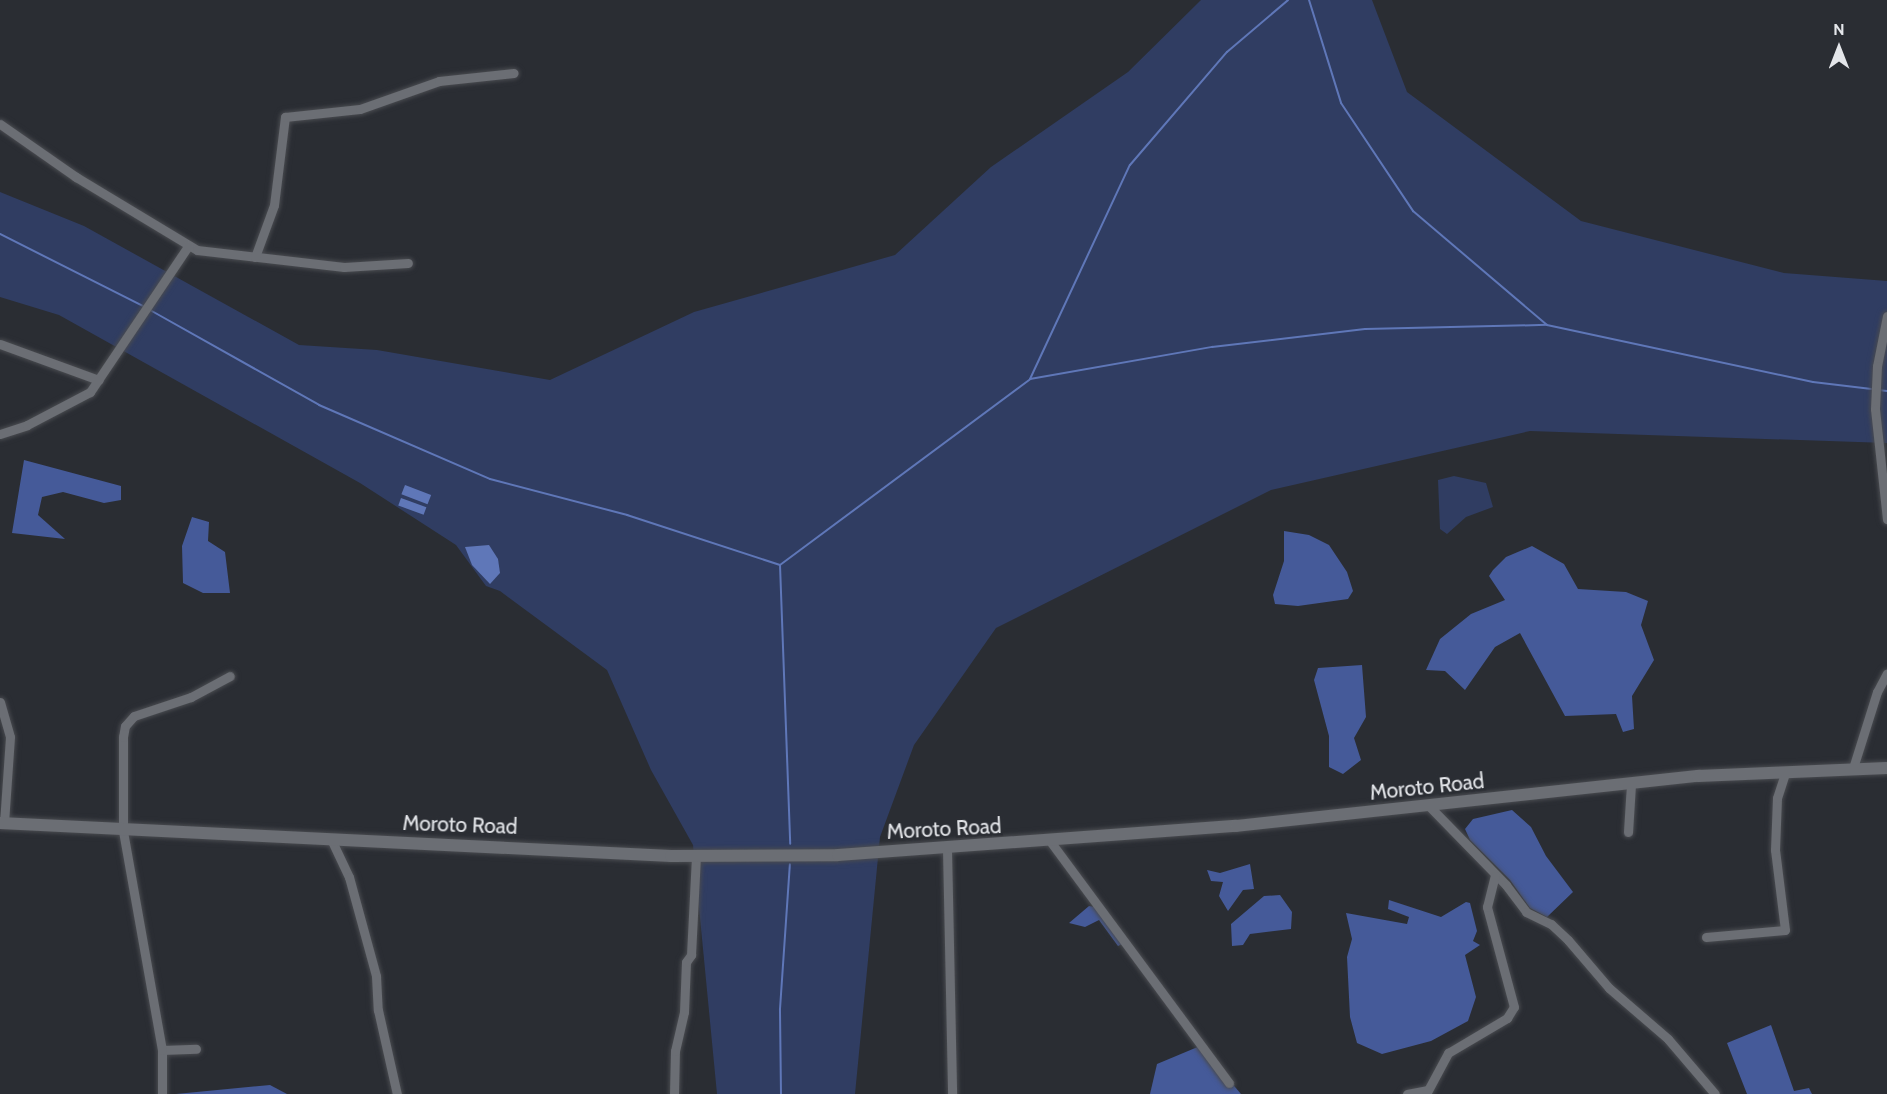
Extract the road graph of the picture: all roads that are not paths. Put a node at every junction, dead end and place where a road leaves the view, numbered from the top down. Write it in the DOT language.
graph roads {
  1 [pos="514,73"];
  2 [pos="0,124"];
  3 [pos="188,246"];
  4 [pos="255,257"];
  5 [pos="408,263"];
  6 [pos="1887,316"];
  7 [pos="0,344"];
  8 [pos="99,380"];
  9 [pos="0,434"];
  10 [pos="1887,519"];
  11 [pos="1887,673"];
  12 [pos="230,676"];
  13 [pos="0,702"];
  14 [pos="1853,768"];
  15 [pos="1887,768"];
  16 [pos="1786,771"];
  17 [pos="1631,784"];
  18 [pos="1430,807"];
  19 [pos="2,823"];
  20 [pos="123,831"];
  21 [pos="1628,832"];
  22 [pos="331,839"];
  23 [pos="1050,841"];
  24 [pos="947,849"];
  25 [pos="696,856"];
  26 [pos="1495,876"];
  27 [pos="1706,937"];
  28 [pos="196,1049"];
  29 [pos="162,1050"];
  30 [pos="1229,1083"];
  31 [pos="1426,1092"];
  32 [pos="162,1094"];
  33 [pos="396,1094"];
  34 [pos="674,1094"];
  35 [pos="952,1094"];
  36 [pos="1407,1094"];
  37 [pos="1715,1094"];
  1 -- 4 [label="street"];
  2 -- 3 [label="street"];
  3 -- 4 [label="street"];
  3 -- 8 [label="street"];
  4 -- 5 [label="street"];
  6 -- 10 [label="street"];
  7 -- 8 [label="street"];
  8 -- 9 [label="street"];
  11 -- 14 [label="street"];
  12 -- 20 [label="street"];
  13 -- 19 [label="street"];
  14 -- 15 [label="main road, Moroto Road"];
  14 -- 16 [label="main road, Moroto Road"];
  16 -- 17 [label="main road, Moroto Road"];
  16 -- 27 [label="street"];
  17 -- 18 [label="main road, Moroto Road"];
  17 -- 21 [label="street"];
  18 -- 23 [label="main road, Moroto Road"];
  18 -- 26 [label="street"];
  19 -- 20 [label="main road, Moroto Road"];
  20 -- 22 [label="main road, Moroto Road"];
  20 -- 29 [label="street"];
  22 -- 25 [label="main road, Moroto Road"];
  22 -- 33 [label="street"];
  23 -- 24 [label="main road, Moroto Road"];
  23 -- 30 [label="street"];
  24 -- 25 [label="main road, Moroto Road"];
  24 -- 35 [label="street"];
  25 -- 34 [label="street"];
  26 -- 31 [label="street"];
  26 -- 37 [label="street"];
  28 -- 29 [label="street"];
  29 -- 32 [label="street"];
  31 -- 36 [label="street"];
}
